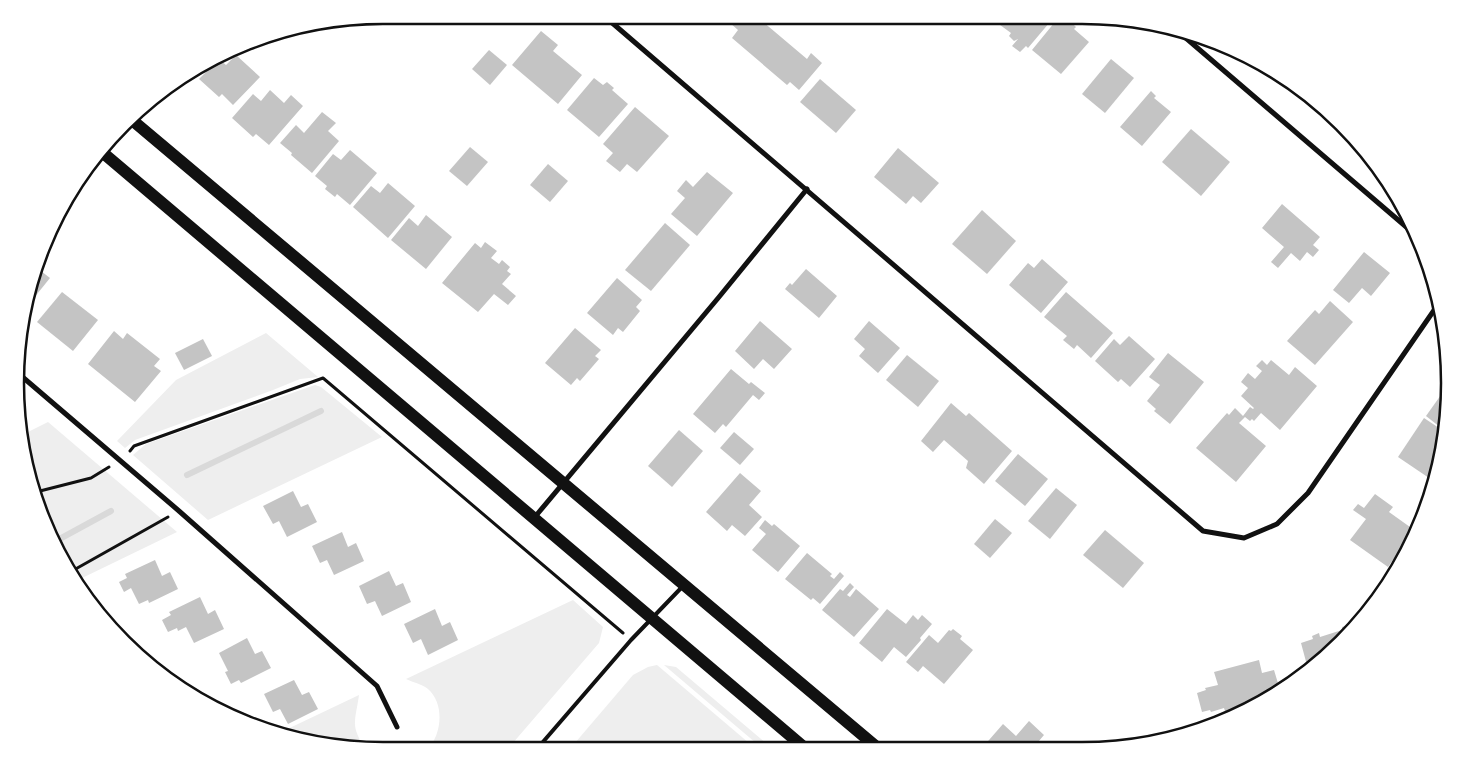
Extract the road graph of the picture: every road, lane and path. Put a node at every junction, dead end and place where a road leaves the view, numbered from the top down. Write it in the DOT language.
graph roads {
  1 [pos="614,24"];
  2 [pos="1189,40"];
  3 [pos="135,123"];
  4 [pos="106,155"];
  5 [pos="807,189"];
  6 [pos="1405,226"];
  7 [pos="1434,311"];
  8 [pos="24,378"];
  9 [pos="121,460"];
  10 [pos="563,483"];
  11 [pos="41,491"];
  12 [pos="180,510"];
  13 [pos="533,519"];
  14 [pos="76,569"];
  15 [pos="684,584"];
  16 [pos="652,618"];
  17 [pos="631,640"];
  18 [pos="397,727"];
  19 [pos="543,742"];
  20 [pos="798,742"];
  21 [pos="871,742"];
  1 -- 5 [label="street"];
  2 -- 6 [label="street"];
  3 -- 10 [label="main road"];
  4 -- 13 [label="main road"];
  5 -- 7 [label="street"];
  5 -- 10 [label="street"];
  8 -- 9 [label="street"];
  9 -- 11 [label="path"];
  9 -- 12 [label="street"];
  9 -- 17 [label="path"];
  10 -- 13 [label="street"];
  10 -- 15 [label="main road"];
  12 -- 14 [label="path"];
  12 -- 18 [label="street"];
  13 -- 16 [label="main road"];
  15 -- 16 [label="lane"];
  15 -- 21 [label="main road"];
  16 -- 17 [label="lane"];
  16 -- 20 [label="main road"];
  17 -- 19 [label="lane"];
}
